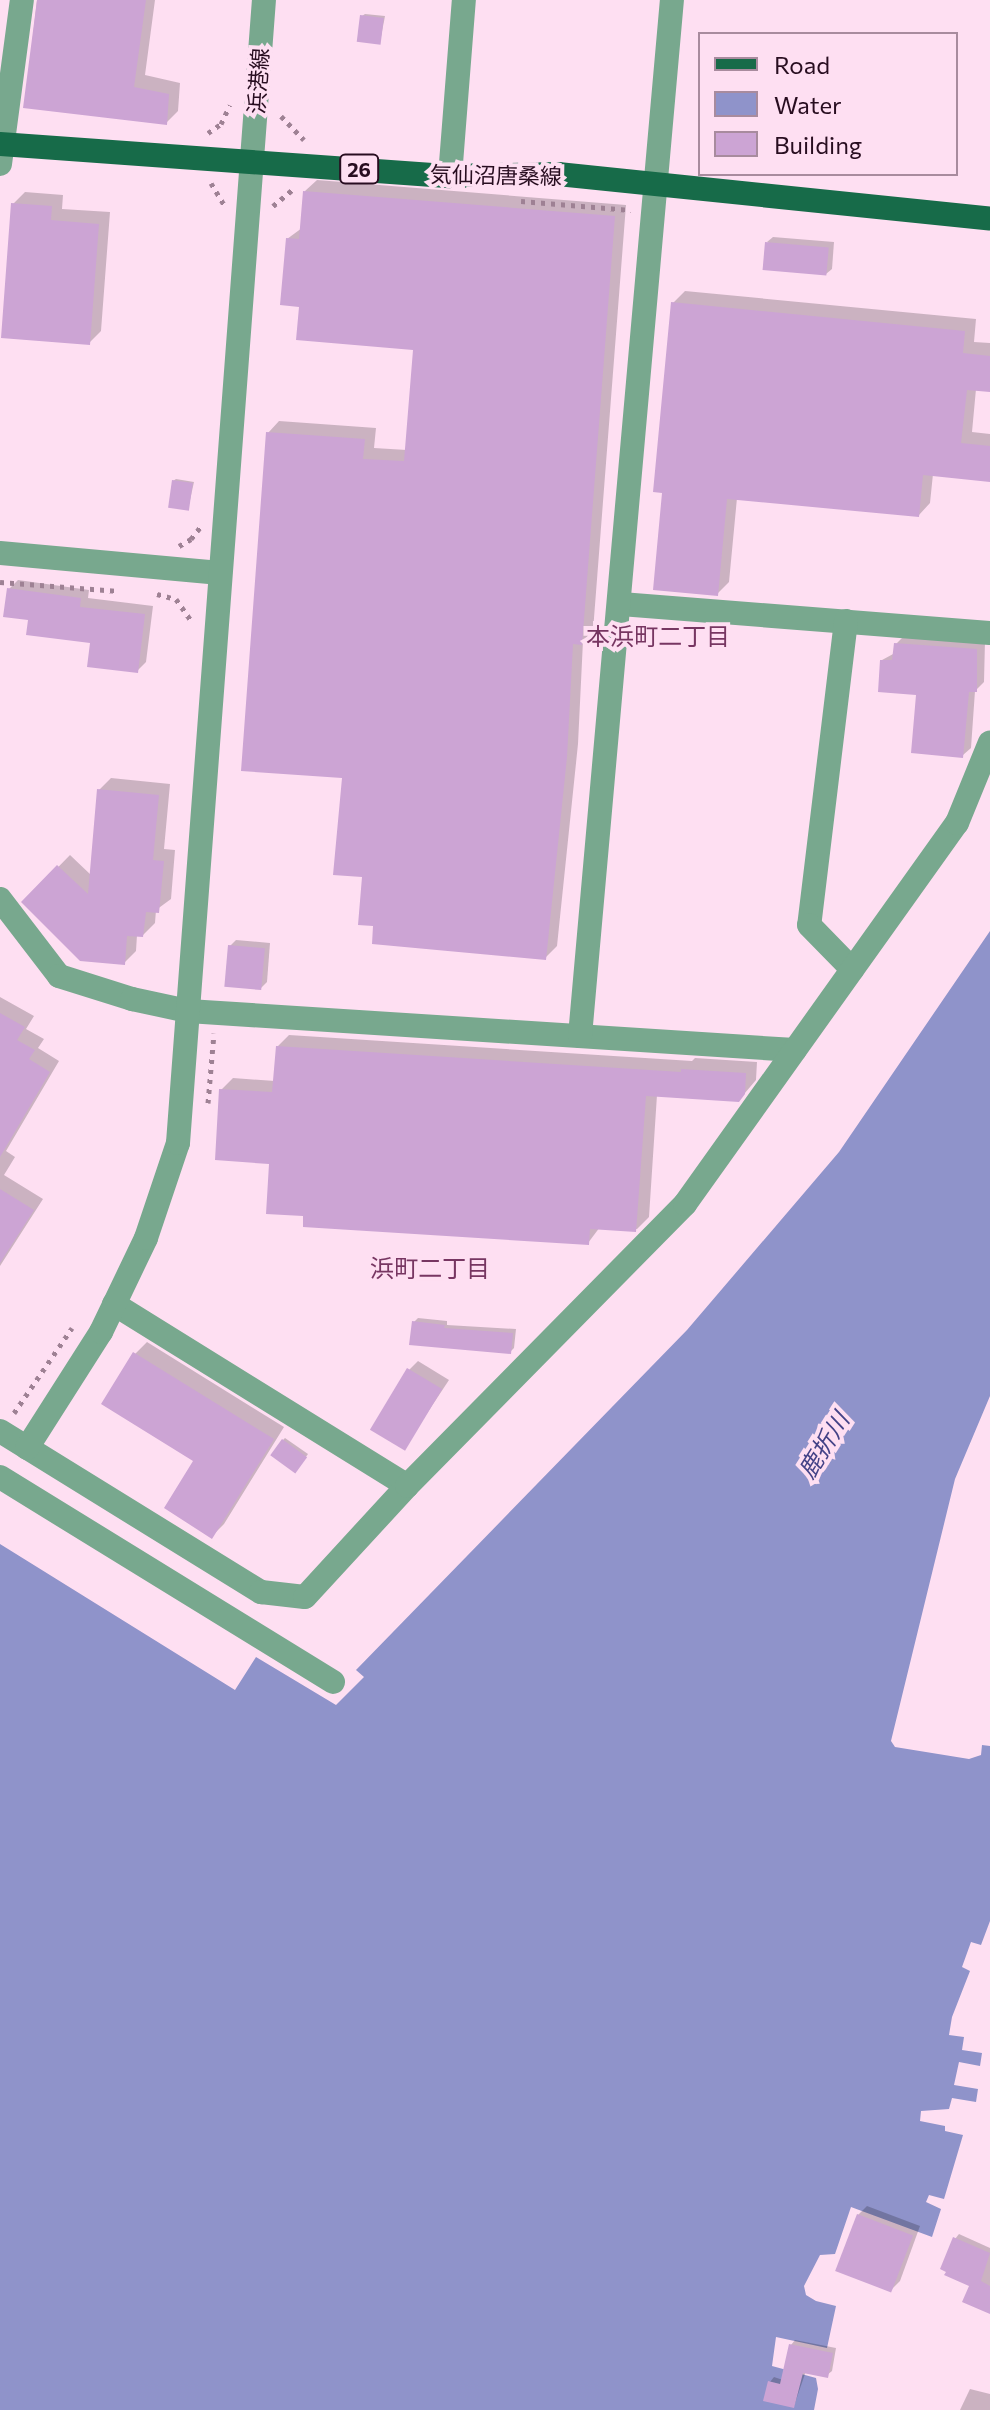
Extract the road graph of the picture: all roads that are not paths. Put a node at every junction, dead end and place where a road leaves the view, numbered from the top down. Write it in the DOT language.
graph roads {
  1 [pos="22,0"];
  2 [pos="264,0"];
  3 [pos="464,0"];
  4 [pos="672,0"];
  5 [pos="1,151"];
  6 [pos="252,163"];
  7 [pos="450,176"];
  8 [pos="657,183"];
  9 [pos="990,219"];
  10 [pos="0,553"];
  11 [pos="220,573"];
  12 [pos="621,604"];
  13 [pos="846,621"];
  14 [pos="990,633"];
  15 [pos="990,742"];
  16 [pos="0,899"];
  17 [pos="852,969"];
  18 [pos="188,1011"];
  19 [pos="580,1036"];
  20 [pos="795,1050"];
  21 [pos="114,1304"];
  22 [pos="1,1432"];
  23 [pos="27,1448"];
  24 [pos="0,1477"];
  25 [pos="407,1486"];
  26 [pos="333,1682"];
  1 -- 5 [label="street"];
  2 -- 6 [label="street, 浜港線"];
  3 -- 7 [label="street"];
  4 -- 8 [label="street"];
  5 -- 6 [label="main road, 気仙沼唐桑線 / 26"];
  6 -- 7 [label="main road, 気仙沼唐桑線 / 26"];
  6 -- 11 [label="street, 浜港線"];
  7 -- 8 [label="main road, 気仙沼唐桑線 / 26"];
  8 -- 9 [label="main road, 気仙沼唐桑線 / 26"];
  8 -- 12 [label="street"];
  10 -- 11 [label="street"];
  11 -- 18 [label="street, 浜港線"];
  12 -- 13 [label="street"];
  12 -- 19 [label="street"];
  13 -- 14 [label="street"];
  13 -- 17 [label="street"];
  15 -- 17 [label="street"];
  16 -- 18 [label="street"];
  17 -- 20 [label="street"];
  18 -- 19 [label="street"];
  18 -- 21 [label="street, 浜港線"];
  19 -- 20 [label="street"];
  20 -- 25 [label="street"];
  21 -- 23 [label="street, 浜港線"];
  21 -- 25 [label="street"];
  22 -- 23 [label="street"];
  23 -- 25 [label="street"];
  24 -- 26 [label="street"];
}
